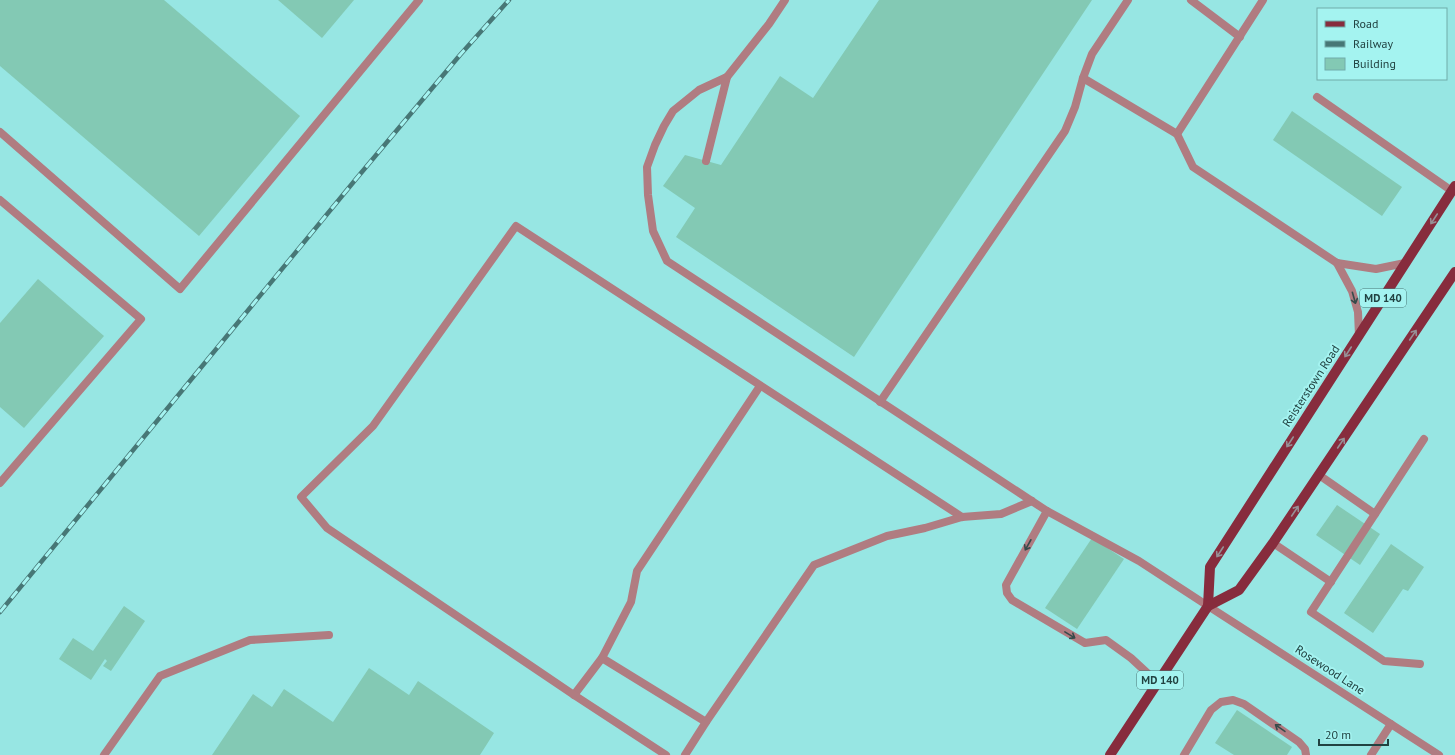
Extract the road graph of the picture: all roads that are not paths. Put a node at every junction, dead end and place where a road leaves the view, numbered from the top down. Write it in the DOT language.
graph roads {
  1 [pos="419,0"];
  2 [pos="785,0"];
  3 [pos="1128,0"];
  4 [pos="1191,0"];
  5 [pos="1263,0"];
  6 [pos="1240,37"];
  7 [pos="727,76"];
  8 [pos="1083,78"];
  9 [pos="1317,97"];
  10 [pos="0,132"];
  11 [pos="1177,134"];
  12 [pos="706,161"];
  13 [pos="1453,188"];
  14 [pos="0,200"];
  15 [pos="1337,263"];
  16 [pos="1405,263"];
  17 [pos="1455,272"];
  18 [pos="1359,336"];
  19 [pos="760,386"];
  20 [pos="880,402"];
  21 [pos="1424,439"];
  22 [pos="1319,475"];
  23 [pos="0,483"];
  24 [pos="1032,502"];
  25 [pos="1047,511"];
  26 [pos="1375,514"];
  27 [pos="962,517"];
  28 [pos="1273,543"];
  29 [pos="1331,582"];
  30 [pos="1208,606"];
  31 [pos="329,635"];
  32 [pos="602,658"];
  33 [pos="1420,664"];
  34 [pos="1158,683"];
  35 [pos="574,695"];
  36 [pos="706,722"];
  37 [pos="1391,724"];
  38 [pos="104,755"];
  39 [pos="666,755"];
  40 [pos="685,755"];
  41 [pos="1110,755"];
  42 [pos="1184,755"];
  43 [pos="1306,755"];
  44 [pos="1371,755"];
  45 [pos="1439,755"];
  1 -- 10 [label="street"];
  2 -- 7 [label="street"];
  3 -- 8 [label="street"];
  4 -- 6 [label="street"];
  5 -- 6 [label="street"];
  6 -- 11 [label="street"];
  7 -- 12 [label="street"];
  7 -- 20 [label="street, Rosewood Lane"];
  8 -- 11 [label="street"];
  8 -- 20 [label="street"];
  9 -- 13 [label="street"];
  11 -- 15 [label="street"];
  13 -- 16 [label="main road, Reisterstown Road / MD 140, one-way"];
  14 -- 23 [label="street"];
  15 -- 16 [label="street"];
  15 -- 18 [label="street, one-way"];
  16 -- 18 [label="main road, Reisterstown Road / MD 140"];
  22 -- 17 [label="main road, MD 140, one-way"];
  18 -- 30 [label="main road, Reisterstown Road / MD 140, one-way"];
  19 -- 27 [label="street"];
  19 -- 32 [label="street"];
  19 -- 35 [label="street"];
  20 -- 24 [label="street, Rosewood Lane"];
  21 -- 26 [label="street"];
  22 -- 26 [label="street"];
  28 -- 22 [label="main road, MD 140, one-way"];
  24 -- 25 [label="street, Rosewood Lane"];
  24 -- 27 [label="street"];
  25 -- 30 [label="street, Rosewood Lane"];
  25 -- 34 [label="street, one-way"];
  26 -- 29 [label="street"];
  27 -- 36 [label="street"];
  28 -- 29 [label="street"];
  28 -- 30 [label="main road, MD 140"];
  29 -- 33 [label="street"];
  30 -- 34 [label="main road, MD 140"];
  30 -- 37 [label="street, Rosewood Lane"];
  31 -- 38 [label="street"];
  32 -- 35 [label="street"];
  32 -- 36 [label="street"];
  34 -- 41 [label="main road, MD 140"];
  35 -- 39 [label="street"];
  36 -- 40 [label="street"];
  37 -- 44 [label="street"];
  37 -- 45 [label="street, Rosewood Lane"];
  43 -- 42 [label="street, one-way"];
}
